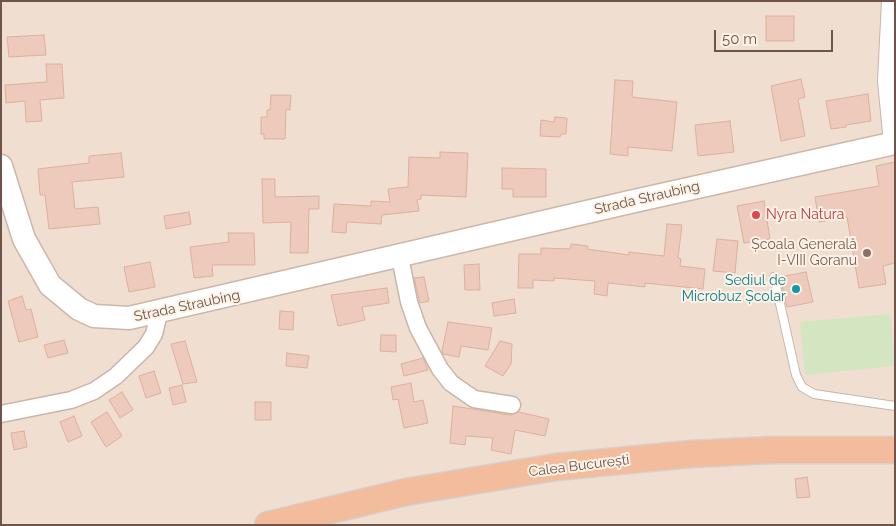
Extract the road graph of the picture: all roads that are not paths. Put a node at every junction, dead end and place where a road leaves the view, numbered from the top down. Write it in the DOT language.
graph roads {
  1 [pos="892,1"];
  2 [pos="894,143"];
  3 [pos="1,166"];
  4 [pos="400,257"];
  5 [pos="774,277"];
  6 [pos="159,313"];
  7 [pos="512,406"];
  8 [pos="895,406"];
  9 [pos="1,414"];
  10 [pos="895,450"];
  11 [pos="268,525"];
  1 -- 2 [label="street"];
  2 -- 4 [label="main road, Strada Straubing"];
  3 -- 6 [label="main road, Strada Straubing"];
  4 -- 6 [label="main road, Strada Straubing"];
  4 -- 7 [label="street"];
  5 -- 8 [label="lane"];
  6 -- 9 [label="street"];
  10 -- 11 [label="highway, Calea București"];
}
